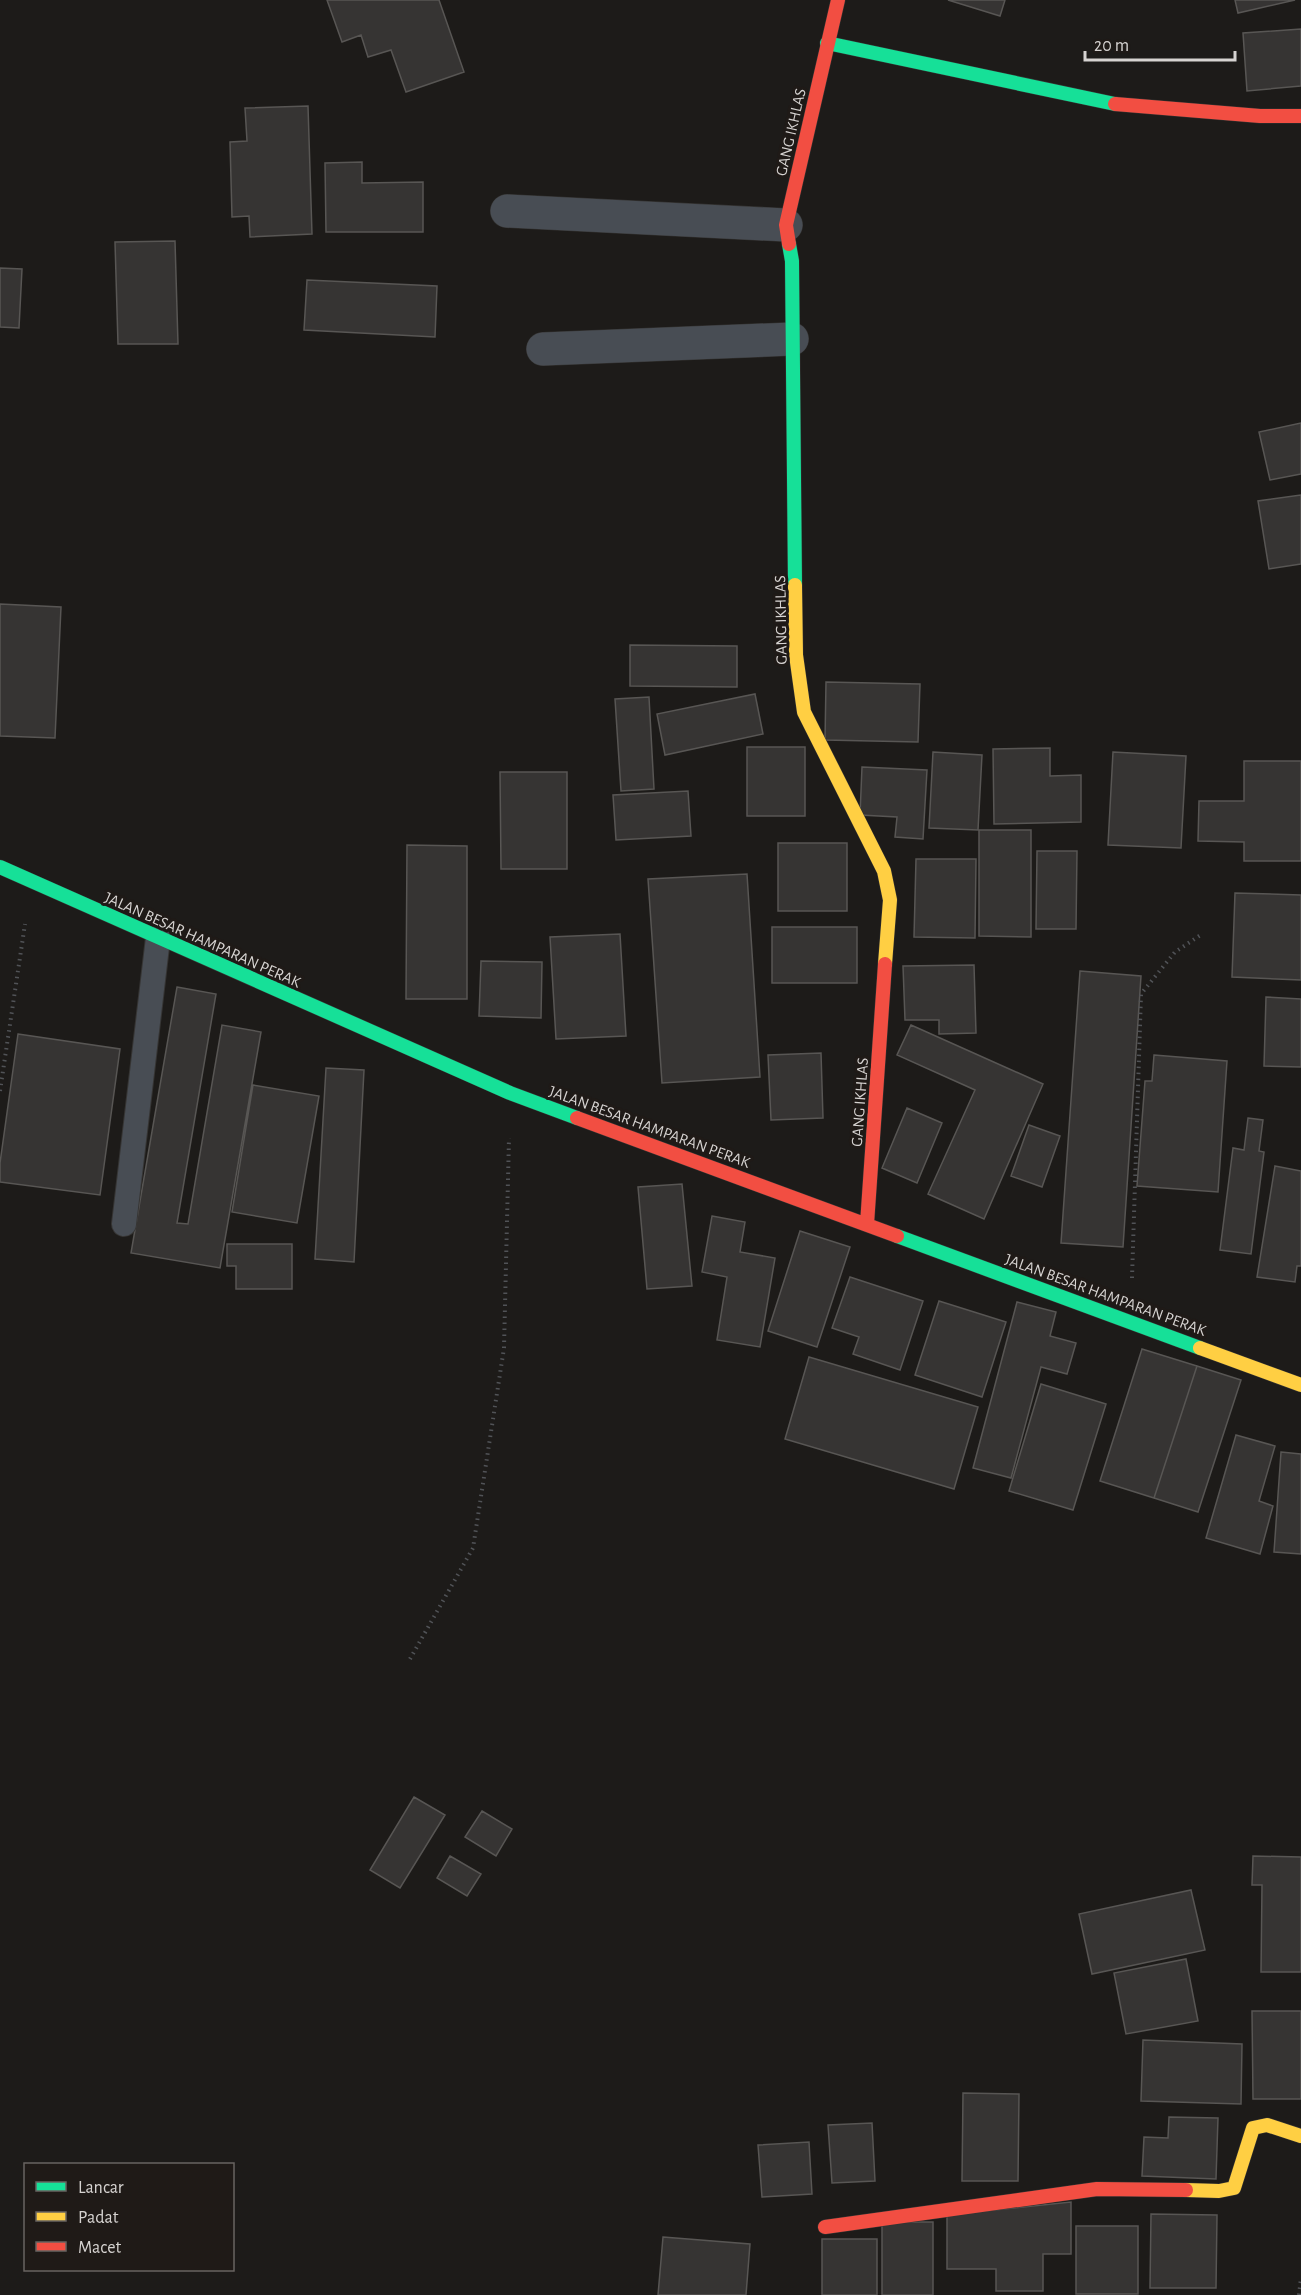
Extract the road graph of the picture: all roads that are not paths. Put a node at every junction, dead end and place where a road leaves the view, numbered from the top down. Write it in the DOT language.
graph roads {
  1 [pos="838,0"];
  2 [pos="826,43"];
  3 [pos="1301,116"];
  4 [pos="507,211"];
  5 [pos="786,225"];
  6 [pos="792,339"];
  7 [pos="543,349"];
  8 [pos="0,867"];
  9 [pos="158,938"];
  10 [pos="124,1224"];
  11 [pos="867,1224"];
  12 [pos="1301,1385"];
  13 [pos="1301,2136"];
  14 [pos="825,2227"];
  1 -- 2 [label="street, GANG IKHLAS"];
  2 -- 3 [label="street"];
  2 -- 5 [label="street, GANG IKHLAS"];
  4 -- 5 [label="street"];
  5 -- 6 [label="street, GANG IKHLAS"];
  6 -- 7 [label="street"];
  6 -- 11 [label="street, GANG IKHLAS"];
  8 -- 9 [label="street, JALAN BESAR HAMPARAN PERAK"];
  9 -- 10 [label="lane"];
  9 -- 11 [label="street, JALAN BESAR HAMPARAN PERAK"];
  11 -- 12 [label="street, JALAN BESAR HAMPARAN PERAK"];
  13 -- 14 [label="street"];
}
